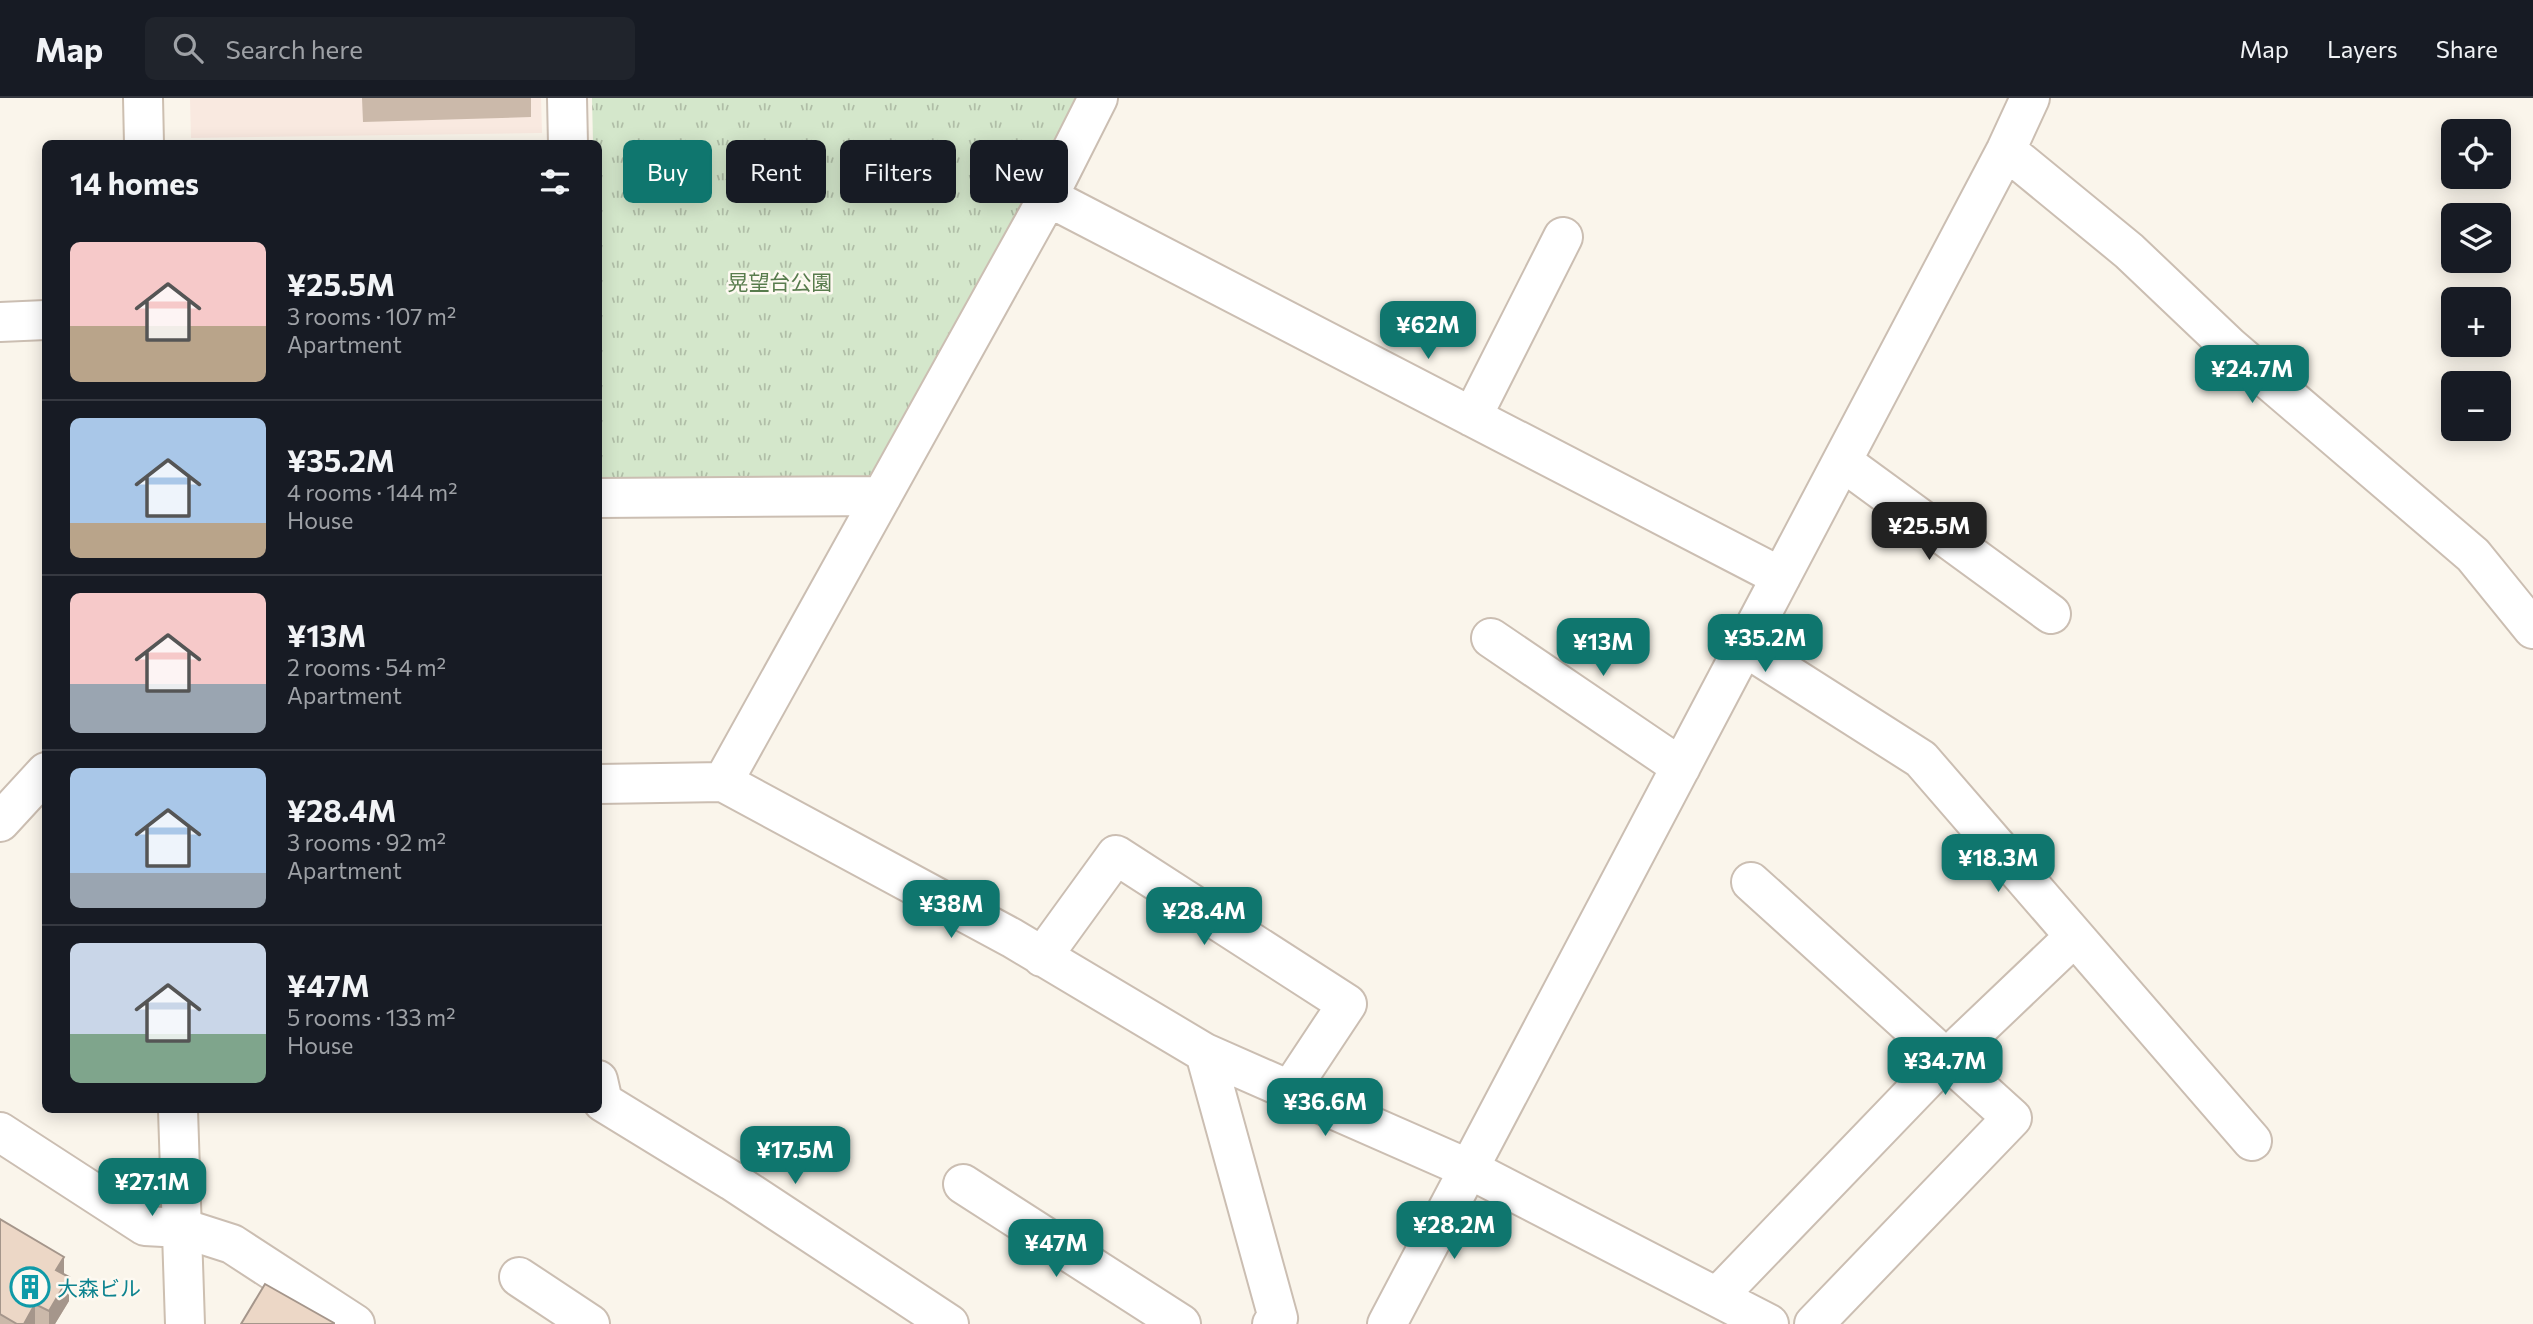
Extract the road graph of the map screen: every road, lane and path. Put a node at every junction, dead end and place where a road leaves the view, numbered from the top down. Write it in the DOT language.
graph roads {
  1 [pos="143,98"];
  2 [pos="567,98"];
  3 [pos="1098,98"];
  4 [pos="2030,98"];
  5 [pos="144,140"];
  6 [pos="568,140"];
  7 [pos="2006,150"];
  8 [pos="1068,157"];
  9 [pos="1045,203"];
  10 [pos="1060,203"];
  11 [pos="1563,237"];
  12 [pos="42,320"];
  13 [pos="0,322"];
  14 [pos="1472,417"];
  15 [pos="1843,461"];
  16 [pos="882,496"];
  17 [pos="602,498"];
  18 [pos="1782,577"];
  19 [pos="2051,614"];
  20 [pos="2533,629"];
  21 [pos="1491,638"];
  22 [pos="1745,647"];
  23 [pos="1681,767"];
  24 [pos="42,776"];
  25 [pos="723,782"];
  26 [pos="602,784"];
  27 [pos="0,822"];
  28 [pos="1751,882"];
  29 [pos="2074,937"];
  30 [pos="1042,957"];
  31 [pos="1205,1053"];
  32 [pos="1946,1059"];
  33 [pos="1290,1090"];
  34 [pos="602,1098"];
  35 [pos="178,1113"];
  36 [pos="0,1132"];
  37 [pos="2252,1141"];
  38 [pos="1469,1170"];
  39 [pos="963,1184"];
  40 [pos="182,1227"];
  41 [pos="519,1277"];
  42 [pos="1717,1297"];
  43 [pos="185,1324"];
  44 [pos="355,1324"];
  45 [pos="590,1324"];
  46 [pos="949,1324"];
  47 [pos="1181,1324"];
  48 [pos="1272,1324"];
  49 [pos="1387,1324"];
  50 [pos="1769,1324"];
  51 [pos="1814,1324"];
  1 -- 5 [label="street"];
  2 -- 6 [label="street"];
  3 -- 8 [label="street"];
  4 -- 7 [label="street"];
  7 -- 15 [label="street"];
  7 -- 20 [label="street"];
  9 -- 16 [label="street"];
  10 -- 14 [label="street"];
  11 -- 14 [label="street"];
  12 -- 13 [label="street"];
  14 -- 18 [label="street"];
  15 -- 18 [label="street"];
  15 -- 19 [label="street"];
  16 -- 17 [label="street"];
  16 -- 25 [label="street"];
  18 -- 22 [label="street"];
  21 -- 23 [label="street"];
  22 -- 23 [label="street"];
  22 -- 29 [label="street"];
  23 -- 38 [label="street"];
  24 -- 27 [label="street"];
  25 -- 26 [label="street"];
  25 -- 30 [label="street"];
  28 -- 32 [label="street"];
  29 -- 32 [label="street"];
  29 -- 37 [label="street"];
  30 -- 31 [label="street"];
  30 -- 33 [label="street"];
  31 -- 33 [label="street"];
  31 -- 48 [label="street"];
  32 -- 42 [label="street"];
  32 -- 51 [label="street"];
  33 -- 38 [label="street"];
  34 -- 46 [label="street"];
  35 -- 40 [label="street"];
  36 -- 40 [label="street"];
  38 -- 42 [label="street"];
  38 -- 49 [label="street"];
  39 -- 47 [label="street"];
  40 -- 43 [label="street"];
  40 -- 44 [label="street"];
  41 -- 45 [label="street"];
  42 -- 50 [label="street"];
}
